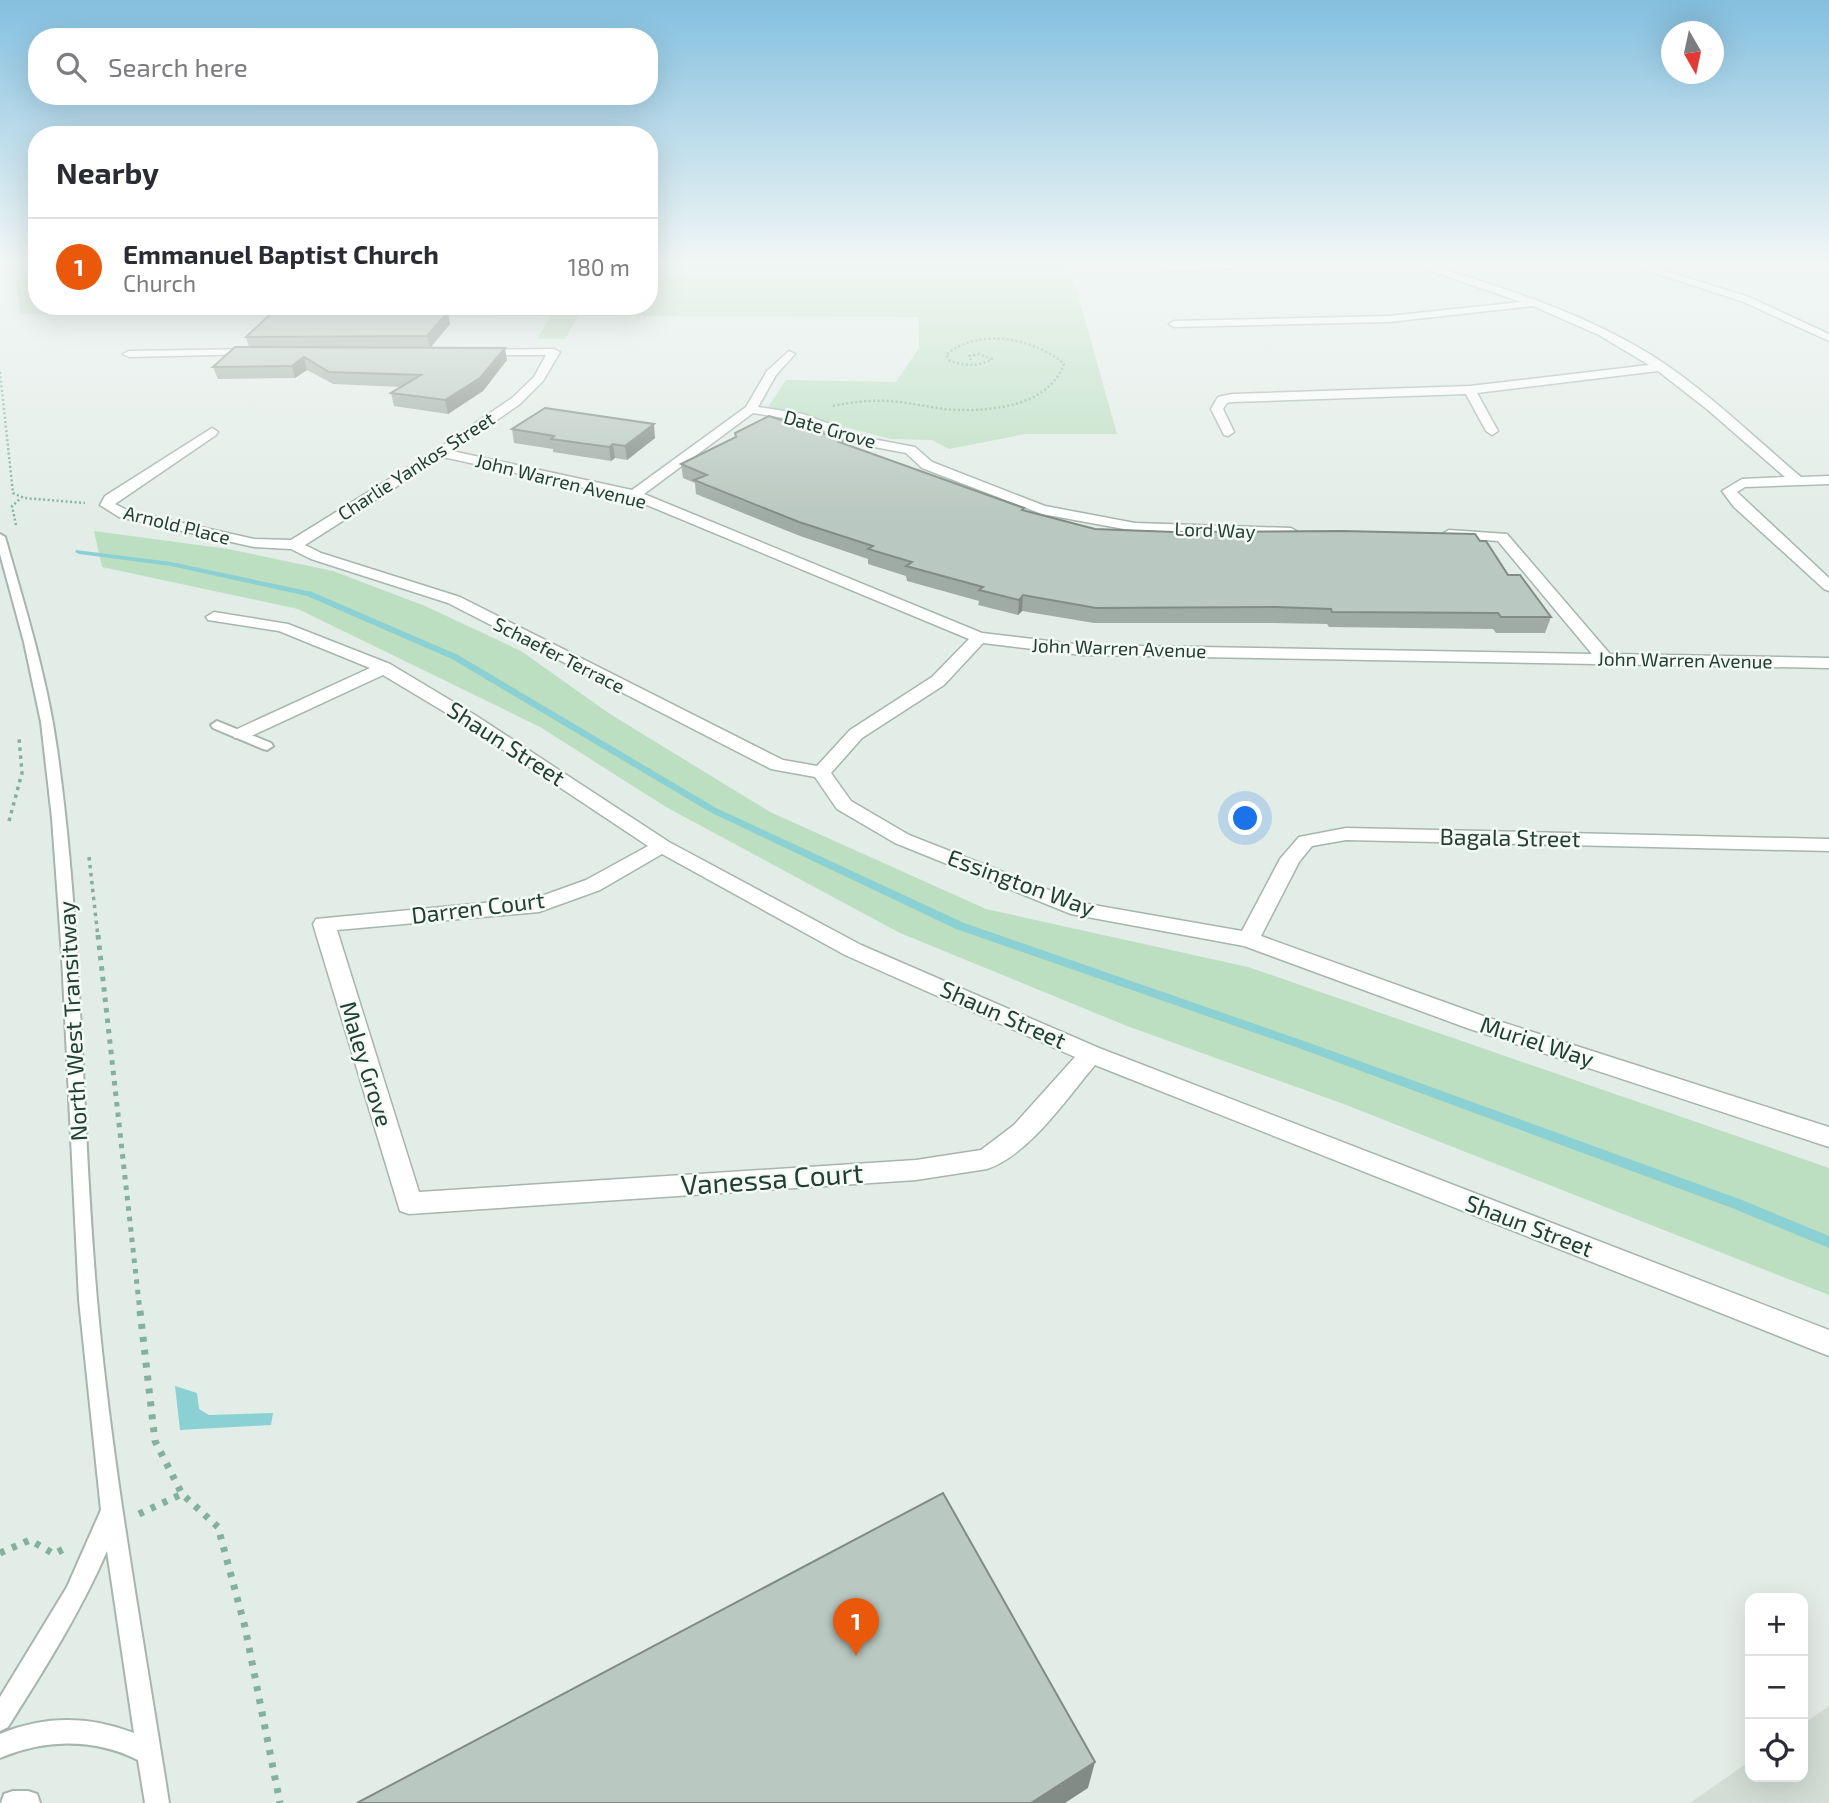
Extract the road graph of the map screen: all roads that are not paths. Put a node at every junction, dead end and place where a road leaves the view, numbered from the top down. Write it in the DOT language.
graph roads {
  1 [pos="1625,347"];
  2 [pos="267,352"];
  3 [pos="463,352"];
  4 [pos="129,354"];
  5 [pos="789,354"];
  6 [pos="1661,367"];
  7 [pos="1470,390"];
  8 [pos="751,409"];
  9 [pos="1492,431"];
  10 [pos="212,432"];
  11 [pos="1228,432"];
  12 [pos="910,450"];
  13 [pos="441,453"];
  14 [pos="1796,480"];
  15 [pos="1829,480"];
  16 [pos="634,495"];
  17 [pos="1308,533"];
  18 [pos="1431,534"];
  19 [pos="0,537"];
  20 [pos="294,545"];
  21 [pos="1829,586"];
  22 [pos="215,617"];
  23 [pos="979,638"];
  24 [pos="1605,659"];
  25 [pos="1829,663"];
  26 [pos="384,668"];
  27 [pos="217,725"];
  28 [pos="241,734"];
  29 [pos="267,746"];
  30 [pos="821,772"];
  31 [pos="1829,845"];
  32 [pos="662,846"];
  33 [pos="324,924"];
  34 [pos="1248,939"];
  35 [pos="1091,1054"];
  36 [pos="1829,1137"];
  37 [pos="409,1203"];
  38 [pos="1829,1343"];
  39 [pos="111,1511"];
  40 [pos="0,1719"];
  41 [pos="0,1746"];
  42 [pos="149,1753"];
  43 [pos="13,1803"];
  44 [pos="28,1803"];
  45 [pos="157,1803"];
  1 -- 6 [label="street"];
  2 -- 4 [label="street"];
  3 -- 13 [label="street, Charlie Yankos Street"];
  5 -- 8 [label="street"];
  6 -- 7 [label="street"];
  6 -- 14 [label="street"];
  7 -- 9 [label="street"];
  7 -- 11 [label="street"];
  8 -- 12 [label="street, Date Grove"];
  8 -- 16 [label="street"];
  10 -- 20 [label="street, Arnold Place"];
  12 -- 17 [label="street, Lord Way"];
  13 -- 16 [label="street, John Warren Avenue"];
  13 -- 20 [label="street, Charlie Yankos Street"];
  14 -- 15 [label="street"];
  14 -- 21 [label="street"];
  16 -- 23 [label="street, John Warren Avenue"];
  18 -- 24 [label="street"];
  19 -- 39 [label="lane, North West Transitway"];
  20 -- 30 [label="street, Schaefer Terrace"];
  22 -- 26 [label="street, Shaun Street"];
  23 -- 24 [label="street, John Warren Avenue"];
  23 -- 30 [label="street"];
  24 -- 25 [label="street, John Warren Avenue"];
  26 -- 28 [label="street"];
  26 -- 32 [label="street, Shaun Street"];
  27 -- 28 [label="lane"];
  28 -- 29 [label="lane"];
  30 -- 34 [label="street, Essington Way"];
  31 -- 34 [label="street, Bagala Street"];
  32 -- 33 [label="street, Darren Court"];
  32 -- 35 [label="street, Shaun Street"];
  33 -- 37 [label="street, Maley Grove"];
  34 -- 36 [label="street, Muriel Way"];
  35 -- 37 [label="street, Vanessa Court"];
  35 -- 38 [label="street, Shaun Street"];
  39 -- 40 [label="lane, North West Transitway"];
  39 -- 42 [label="lane, North West Transitway"];
  41 -- 42 [label="lane"];
  42 -- 45 [label="lane, North West Transitway"];
  43 -- 44 [label="lane"];
}
